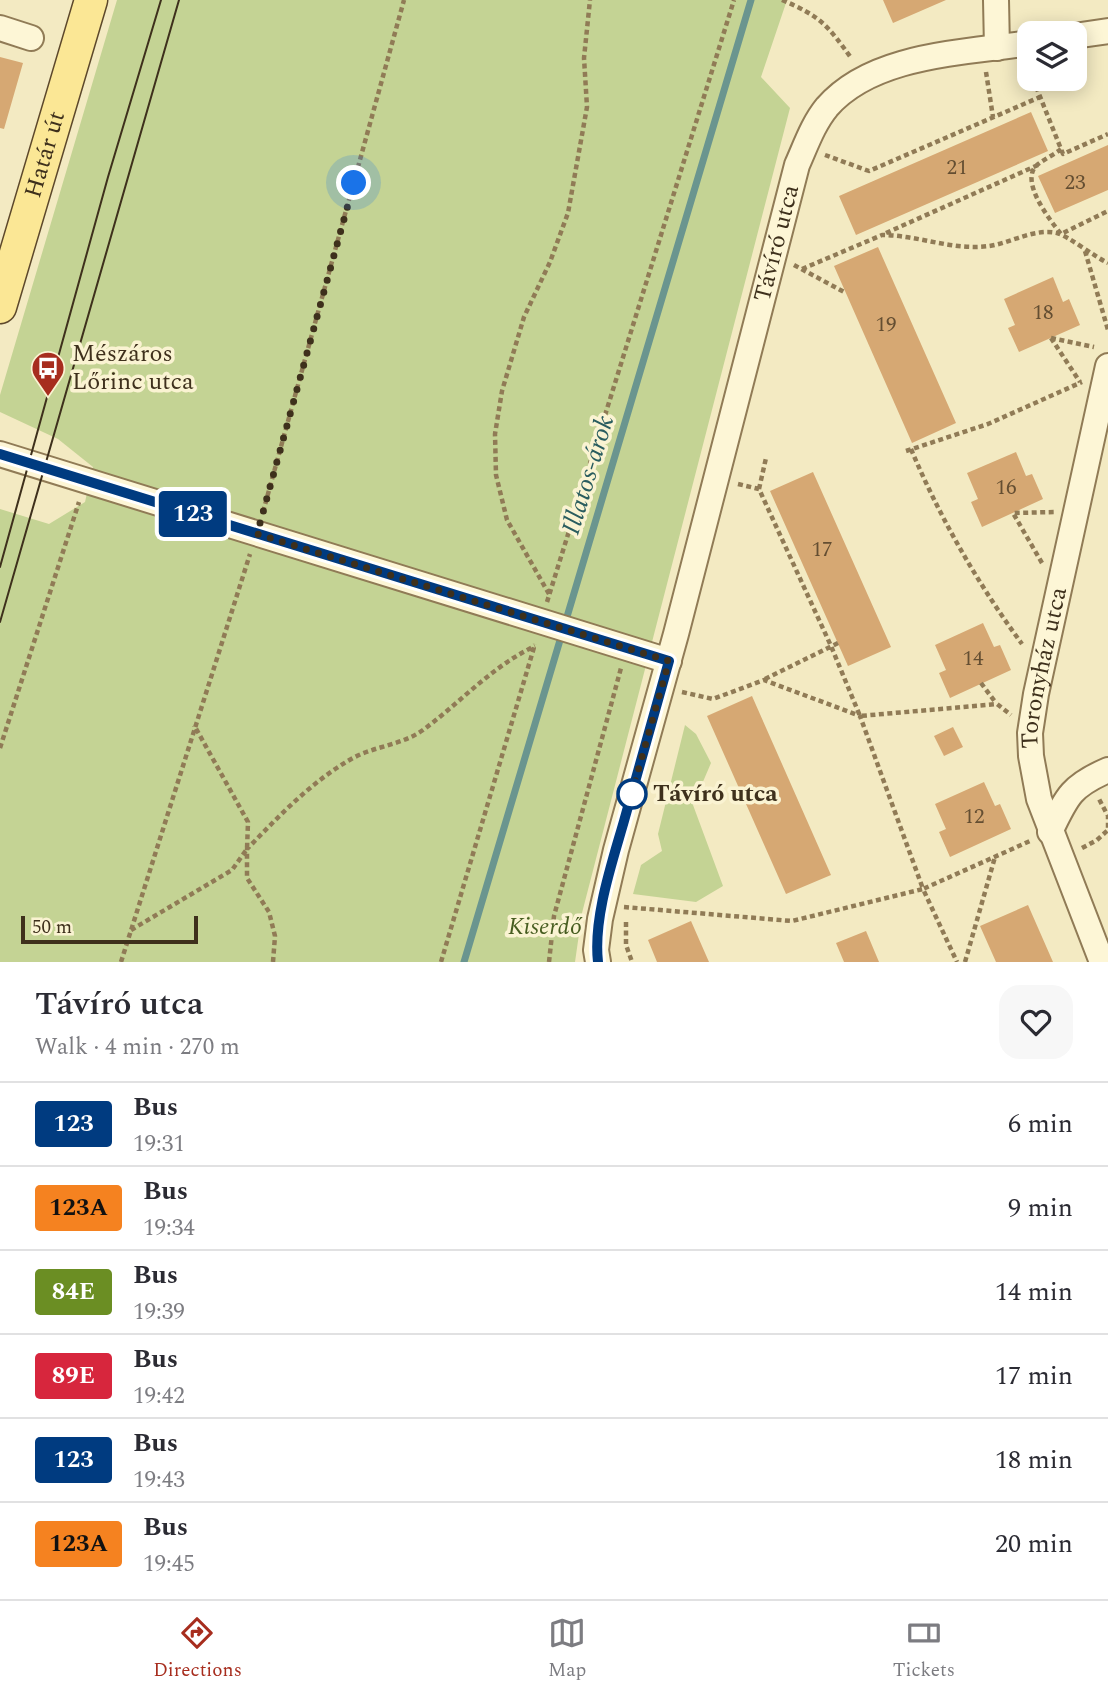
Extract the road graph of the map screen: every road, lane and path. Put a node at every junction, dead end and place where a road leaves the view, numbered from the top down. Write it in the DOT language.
graph roads {
  1 [pos="91,0"];
  2 [pos="404,0"];
  3 [pos="590,0"];
  4 [pos="734,0"];
  5 [pos="783,0"];
  6 [pos="996,0"];
  7 [pos="791,2"];
  8 [pos="0,28"];
  9 [pos="1108,31"];
  10 [pos="1087,34"];
  11 [pos="31,38"];
  12 [pos="1017,45"];
  13 [pos="990,49"];
  14 [pos="864,77"];
  15 [pos="1038,91"];
  16 [pos="1040,97"];
  17 [pos="993,117"];
  18 [pos="1108,134"];
  19 [pos="804,148"];
  20 [pos="1061,149"];
  21 [pos="1038,165"];
  22 [pos="1108,211"];
  23 [pos="1061,234"];
  24 [pos="882,235"];
  25 [pos="1085,251"];
  26 [pos="775,254"];
  27 [pos="1108,263"];
  28 [pos="802,269"];
  29 [pos="846,293"];
  30 [pos="0,307"];
  31 [pos="1108,330"];
  32 [pos="1104,360"];
  33 [pos="1080,383"];
  34 [pos="0,454"];
  35 [pos="766,458"];
  36 [pos="716,478"];
  37 [pos="86,481"];
  38 [pos="759,489"];
  39 [pos="1076,512"];
  40 [pos="783,518"];
  41 [pos="774,522"];
  42 [pos="257,534"];
  43 [pos="810,581"];
  44 [pos="803,584"];
  45 [pos="1059,590"];
  46 [pos="549,594"];
  47 [pos="542,622"];
  48 [pos="838,643"];
  49 [pos="535,646"];
  50 [pos="831,646"];
  51 [pos="627,648"];
  52 [pos="669,661"];
  53 [pos="1042,670"];
  54 [pos="764,680"];
  55 [pos="981,683"];
  56 [pos="661,687"];
  57 [pos="997,704"];
  58 [pos="860,716"];
  59 [pos="194,725"];
  60 [pos="1030,733"];
  61 [pos="0,748"];
  62 [pos="1108,770"];
  63 [pos="1097,794"];
  64 [pos="1050,832"];
  65 [pos="247,849"];
  66 [pos="1078,850"];
  67 [pos="995,857"];
  68 [pos="923,889"];
  69 [pos="604,899"];
  70 [pos="628,908"];
  71 [pos="130,930"];
  72 [pos="121,962"];
  73 [pos="274,962"];
  74 [pos="440,962"];
  75 [pos="549,962"];
  76 [pos="598,962"];
  77 [pos="632,962"];
  78 [pos="957,962"];
  79 [pos="965,962"];
  80 [pos="1102,962"];
  1 -- 30 [label="main road, Határ út"];
  2 -- 42 [label="path"];
  3 -- 46 [label="path"];
  4 -- 46 [label="path"];
  5 -- 7 [label="path"];
  6 -- 13 [label="street"];
  7 -- 14 [label="path"];
  8 -- 11 [label="street"];
  9 -- 10 [label="street"];
  12 -- 13 [label="street, Távíró utca"];
  13 -- 14 [label="street, Távíró utca"];
  13 -- 17 [label="path"];
  14 -- 19 [label="street, Távíró utca"];
  15 -- 16 [label="path"];
  16 -- 17 [label="path"];
  16 -- 20 [label="path"];
  17 -- 19 [label="path"];
  18 -- 20 [label="path"];
  19 -- 26 [label="street, Távíró utca"];
  20 -- 21 [label="path"];
  21 -- 23 [label="path"];
  21 -- 24 [label="path"];
  22 -- 23 [label="path"];
  23 -- 24 [label="path"];
  23 -- 25 [label="path"];
  24 -- 28 [label="path"];
  25 -- 27 [label="path"];
  25 -- 31 [label="path"];
  26 -- 28 [label="path"];
  26 -- 36 [label="street, Távíró utca"];
  28 -- 29 [label="path"];
  32 -- 33 [label="path"];
  32 -- 33 [label="path"];
  32 -- 39 [label="street, Toronyház utca"];
  33 -- 53 [label="path"];
  34 -- 37 [label="street"];
  35 -- 38 [label="path"];
  36 -- 38 [label="path"];
  36 -- 52 [label="street, Távíró utca"];
  37 -- 42 [label="street"];
  37 -- 61 [label="path"];
  38 -- 41 [label="path"];
  39 -- 45 [label="street, Toronyház utca"];
  39 -- 45 [label="path"];
  40 -- 41 [label="path"];
  41 -- 44 [label="path"];
  42 -- 47 [label="street"];
  42 -- 59 [label="path"];
  43 -- 44 [label="path"];
  44 -- 50 [label="path"];
  45 -- 53 [label="street, Toronyház utca"];
  46 -- 47 [label="path"];
  47 -- 49 [label="path"];
  47 -- 51 [label="street"];
  48 -- 50 [label="path"];
  49 -- 65 [label="path"];
  49 -- 74 [label="path"];
  50 -- 54 [label="path"];
  50 -- 58 [label="path"];
  51 -- 52 [label="street"];
  51 -- 75 [label="path"];
  52 -- 56 [label="street, Távíró utca"];
  53 -- 60 [label="street, Toronyház utca"];
  54 -- 56 [label="path"];
  54 -- 58 [label="path"];
  55 -- 57 [label="path"];
  56 -- 69 [label="street, Távíró utca"];
  57 -- 58 [label="path"];
  57 -- 60 [label="path"];
  58 -- 68 [label="path"];
  59 -- 65 [label="path"];
  59 -- 71 [label="path"];
  60 -- 64 [label="street, Toronyház utca"];
  62 -- 64 [label="street"];
  63 -- 66 [label="path"];
  64 -- 67 [label="path"];
  64 -- 80 [label="street, Toronyház utca"];
  65 -- 71 [label="path"];
  65 -- 73 [label="path"];
  67 -- 68 [label="path"];
  67 -- 79 [label="path"];
  68 -- 70 [label="path"];
  68 -- 78 [label="path"];
  69 -- 70 [label="path"];
  69 -- 76 [label="street, Távíró utca"];
  70 -- 77 [label="path"];
  71 -- 72 [label="path"];
}
